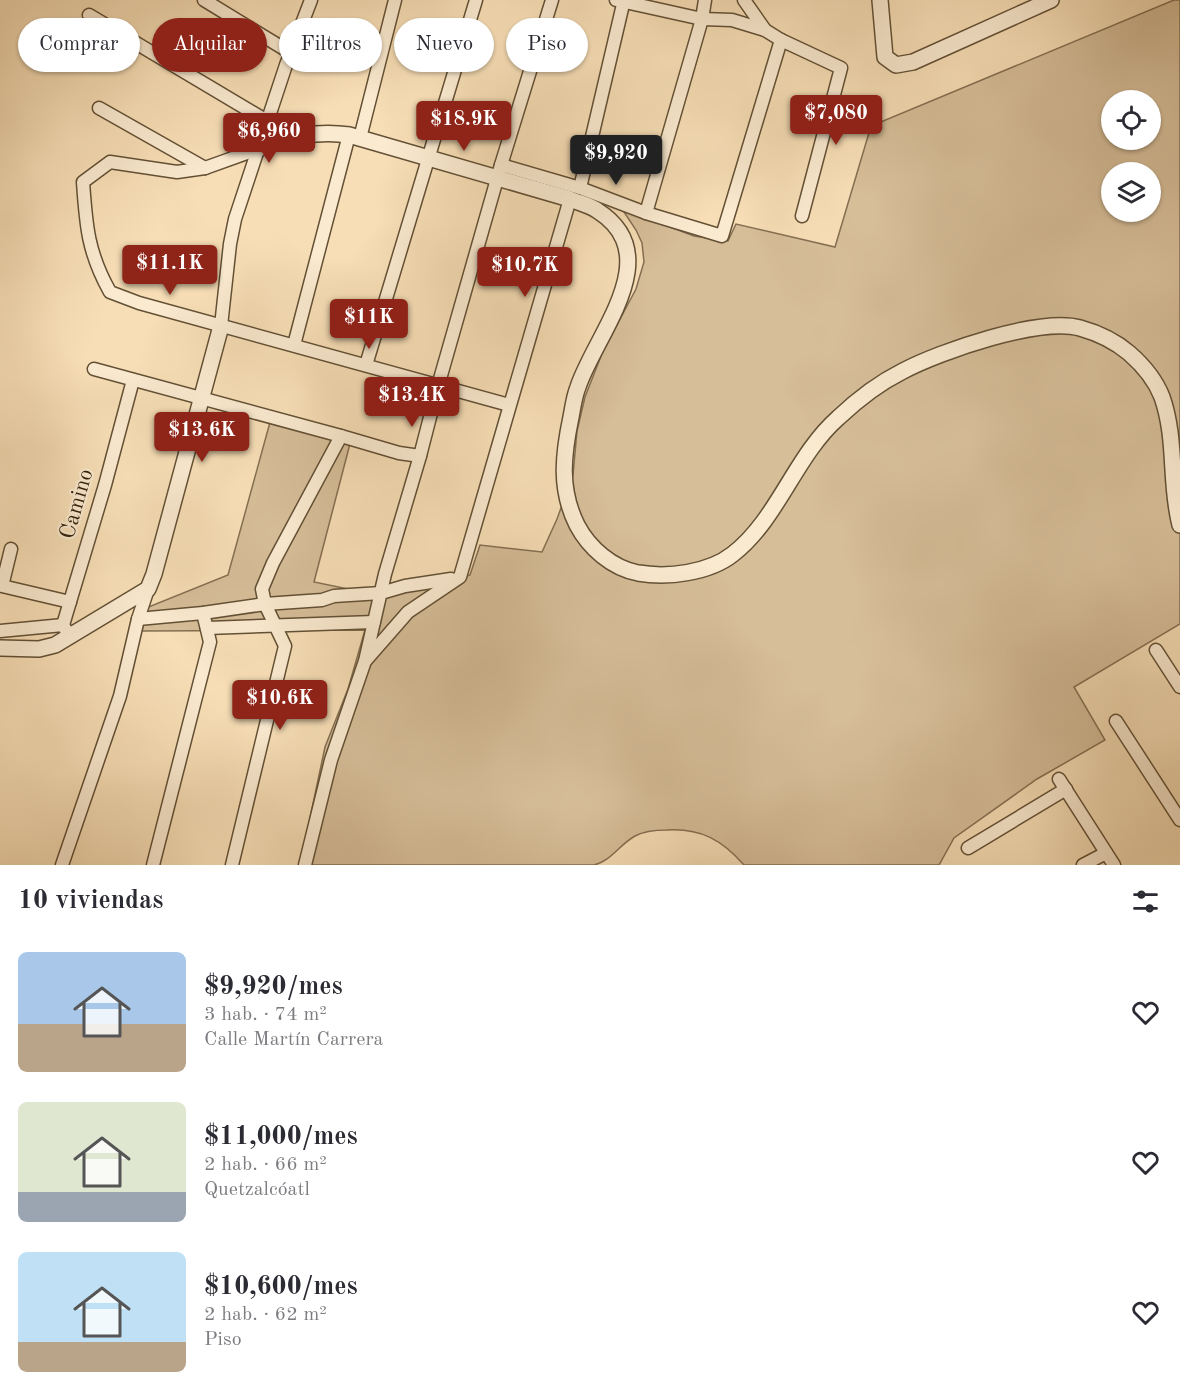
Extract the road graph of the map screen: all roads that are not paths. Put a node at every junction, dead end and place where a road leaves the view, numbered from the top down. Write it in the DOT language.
graph roads {
  1 [pos="204,0"];
  2 [pos="311,0"];
  3 [pos="395,0"];
  4 [pos="476,0"];
  5 [pos="552,0"];
  6 [pos="705,0"];
  7 [pos="744,0"];
  8 [pos="879,0"];
  9 [pos="1051,0"];
  10 [pos="621,1"];
  11 [pos="89,15"];
  12 [pos="304,18"];
  13 [pos="702,19"];
  14 [pos="765,30"];
  15 [pos="781,39"];
  16 [pos="279,46"];
  17 [pos="284,72"];
  18 [pos="99,108"];
  19 [pos="267,121"];
  20 [pos="355,136"];
  21 [pos="258,149"];
  22 [pos="428,159"];
  23 [pos="205,168"];
  24 [pos="500,172"];
  25 [pos="575,194"];
  26 [pos="646,213"];
  27 [pos="802,216"];
  28 [pos="221,326"];
  29 [pos="294,345"];
  30 [pos="366,365"];
  31 [pos="94,369"];
  32 [pos="133,380"];
  33 [pos="438,386"];
  34 [pos="203,399"];
  35 [pos="509,405"];
  36 [pos="341,436"];
  37 [pos="420,456"];
  38 [pos="1180,525"];
  39 [pos="11,549"];
  40 [pos="460,577"];
  41 [pos="148,588"];
  42 [pos="381,593"];
  43 [pos="70,602"];
  44 [pos="265,604"];
  45 [pos="203,613"];
  46 [pos="138,619"];
  47 [pos="374,622"];
  48 [pos="276,627"];
  49 [pos="207,628"];
  50 [pos="0,631"];
  51 [pos="67,631"];
  52 [pos="0,648"];
  53 [pos="1156,650"];
  54 [pos="365,661"];
  55 [pos="1180,687"];
  56 [pos="1116,721"];
  57 [pos="1180,820"];
  58 [pos="968,848"];
  59 [pos="1106,853"];
  60 [pos="62,865"];
  61 [pos="153,865"];
  62 [pos="232,865"];
  63 [pos="305,865"];
  64 [pos="1083,865"];
  65 [pos="1114,865"];
  1 -- 16 [label="street"];
  2 -- 12 [label="street"];
  3 -- 20 [label="street"];
  4 -- 22 [label="street"];
  5 -- 24 [label="street"];
  6 -- 13 [label="street"];
  7 -- 14 [label="street"];
  8 -- 9 [label="street"];
  10 -- 13 [label="street"];
  10 -- 25 [label="street"];
  11 -- 19 [label="street"];
  13 -- 14 [label="street"];
  13 -- 26 [label="street"];
  14 -- 15 [label="street"];
  15 -- 26 [label="street"];
  15 -- 27 [label="street"];
  17 -- 19 [label="street"];
  18 -- 23 [label="street"];
  19 -- 21 [label="street"];
  20 -- 21 [label="street"];
  20 -- 22 [label="street"];
  20 -- 29 [label="street"];
  21 -- 23 [label="street"];
  21 -- 28 [label="street"];
  22 -- 24 [label="street"];
  22 -- 30 [label="street"];
  23 -- 28 [label="street"];
  24 -- 25 [label="street"];
  24 -- 33 [label="street"];
  25 -- 26 [label="street"];
  25 -- 35 [label="street"];
  25 -- 38 [label="street"];
  28 -- 29 [label="street"];
  28 -- 34 [label="street"];
  29 -- 30 [label="street"];
  30 -- 33 [label="street"];
  31 -- 32 [label="street"];
  32 -- 34 [label="street"];
  32 -- 43 [label="street, Camino"];
  33 -- 35 [label="street"];
  33 -- 37 [label="street"];
  34 -- 36 [label="street"];
  34 -- 41 [label="street"];
  35 -- 40 [label="street"];
  36 -- 37 [label="street"];
  36 -- 44 [label="street"];
  37 -- 42 [label="street"];
  39 -- 43 [label="street"];
  40 -- 42 [label="street"];
  40 -- 54 [label="street"];
  41 -- 46 [label="street"];
  41 -- 51 [label="street"];
  42 -- 44 [label="street"];
  42 -- 47 [label="street"];
  43 -- 51 [label="street, Camino"];
  44 -- 45 [label="street"];
  44 -- 48 [label="street"];
  45 -- 46 [label="street"];
  45 -- 49 [label="street"];
  46 -- 60 [label="street"];
  47 -- 48 [label="street"];
  47 -- 54 [label="street"];
  48 -- 49 [label="street"];
  48 -- 62 [label="street"];
  49 -- 61 [label="street"];
  50 -- 51 [label="street"];
  51 -- 52 [label="street"];
  53 -- 55 [label="street"];
  54 -- 63 [label="street"];
  56 -- 57 [label="street"];
  58 -- 59 [label="street"];
  59 -- 64 [label="street"];
  59 -- 65 [label="street"];
}
